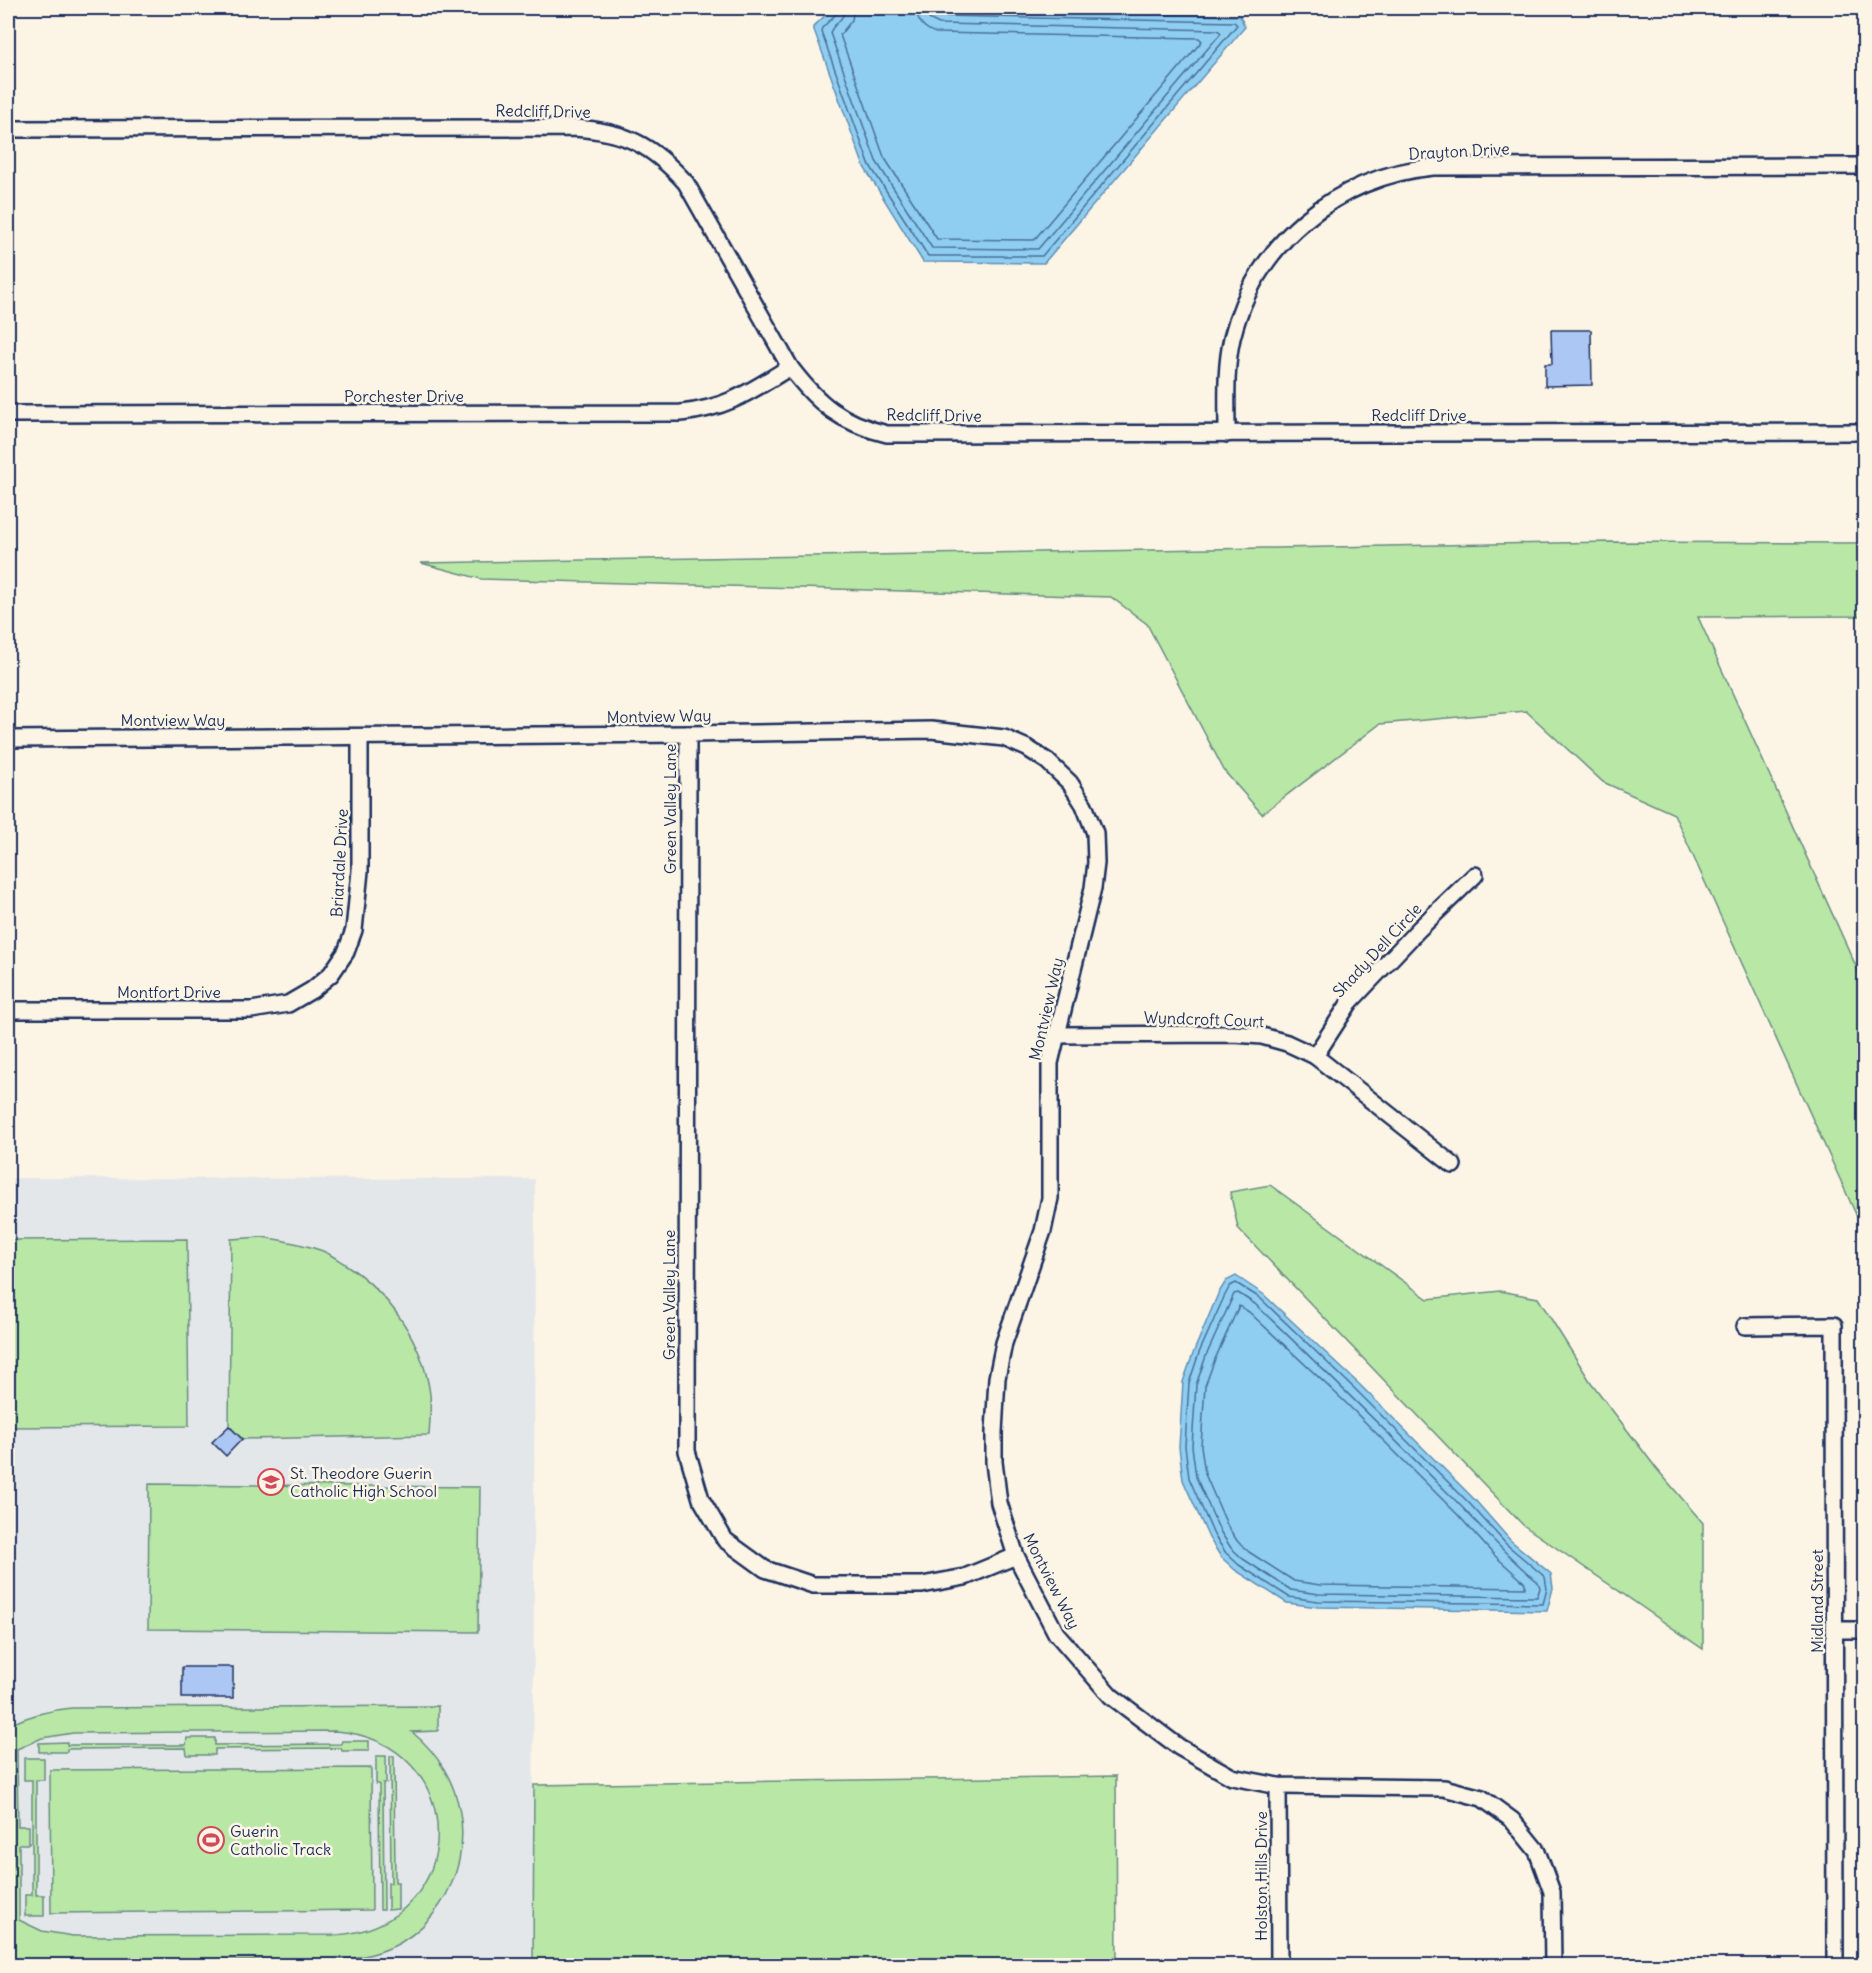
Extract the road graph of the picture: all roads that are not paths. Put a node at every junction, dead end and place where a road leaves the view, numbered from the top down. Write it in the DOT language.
graph roads {
  1 [pos="8,129"];
  2 [pos="1864,166"];
  3 [pos="790,367"];
  4 [pos="8,414"];
  5 [pos="1864,432"];
  6 [pos="1227,434"];
  7 [pos="688,734"];
  8 [pos="360,737"];
  9 [pos="8,739"];
  10 [pos="1474,875"];
  11 [pos="323,982"];
  12 [pos="8,1010"];
  13 [pos="1056,1035"];
  14 [pos="1315,1056"];
  15 [pos="1454,1165"];
  16 [pos="1745,1326"];
  17 [pos="1016,1556"];
  18 [pos="1835,1630"];
  19 [pos="1864,1630"];
  20 [pos="1278,1786"];
  21 [pos="1279,1965"];
  22 [pos="1553,1965"];
  23 [pos="1835,1965"];
  1 -- 3 [label="street, Redcliff Drive"];
  2 -- 6 [label="street, Drayton Drive"];
  3 -- 4 [label="street, Porchester Drive"];
  3 -- 6 [label="street, Redcliff Drive"];
  5 -- 6 [label="street, Redcliff Drive"];
  7 -- 8 [label="street, Montview Way"];
  7 -- 13 [label="street, Montview Way"];
  7 -- 17 [label="street, Green Valley Lane"];
  8 -- 9 [label="street, Montview Way"];
  8 -- 11 [label="street, Briardale Drive"];
  10 -- 14 [label="street, Shady Dell Circle"];
  11 -- 12 [label="street, Montfort Drive"];
  13 -- 14 [label="street, Wyndcroft Court"];
  13 -- 17 [label="street, Montview Way"];
  14 -- 15 [label="street, Wyndcroft Court"];
  16 -- 18 [label="street, Midland Street"];
  17 -- 20 [label="street, Montview Way"];
  18 -- 19 [label="street"];
  18 -- 23 [label="street, Midland Street"];
  20 -- 21 [label="street, Holston Hills Drive"];
  20 -- 22 [label="street, Montview Way"];
}
